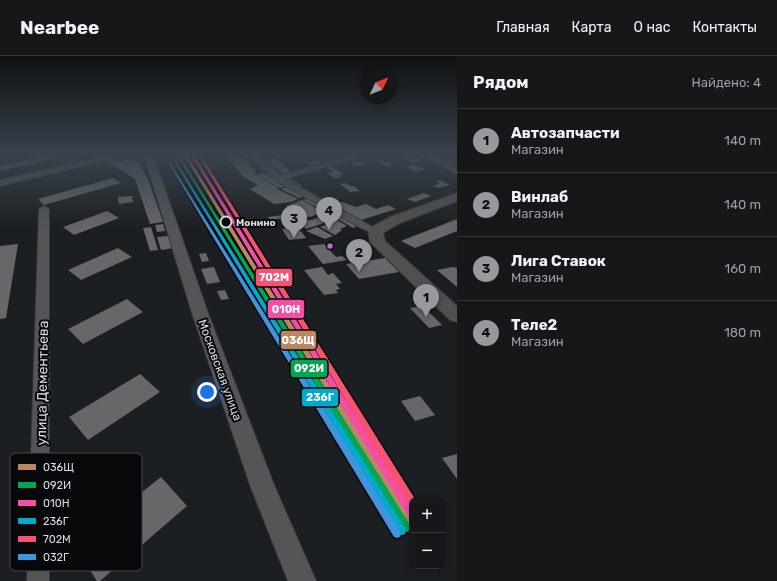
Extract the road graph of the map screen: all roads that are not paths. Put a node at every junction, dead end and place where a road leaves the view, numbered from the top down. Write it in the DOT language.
graph roads {
  1 [pos="14,180"];
  2 [pos="156,180"];
  3 [pos="282,180"];
  4 [pos="0,183"];
  5 [pos="457,197"];
  6 [pos="44,209"];
  7 [pos="371,231"];
  8 [pos="457,316"];
  9 [pos="40,453"];
  10 [pos="38,571"];
  11 [pos="38,581"];
  12 [pos="302,581"];
  1 -- 4 [label="street"];
  2 -- 12 [label="street, Московская улица"];
  3 -- 7 [label="street"];
  5 -- 7 [label="main road"];
  6 -- 9 [label="street, улица Дементьева"];
  7 -- 8 [label="main road"];
  10 -- 11 [label="street, улица Дементьева"];
}
